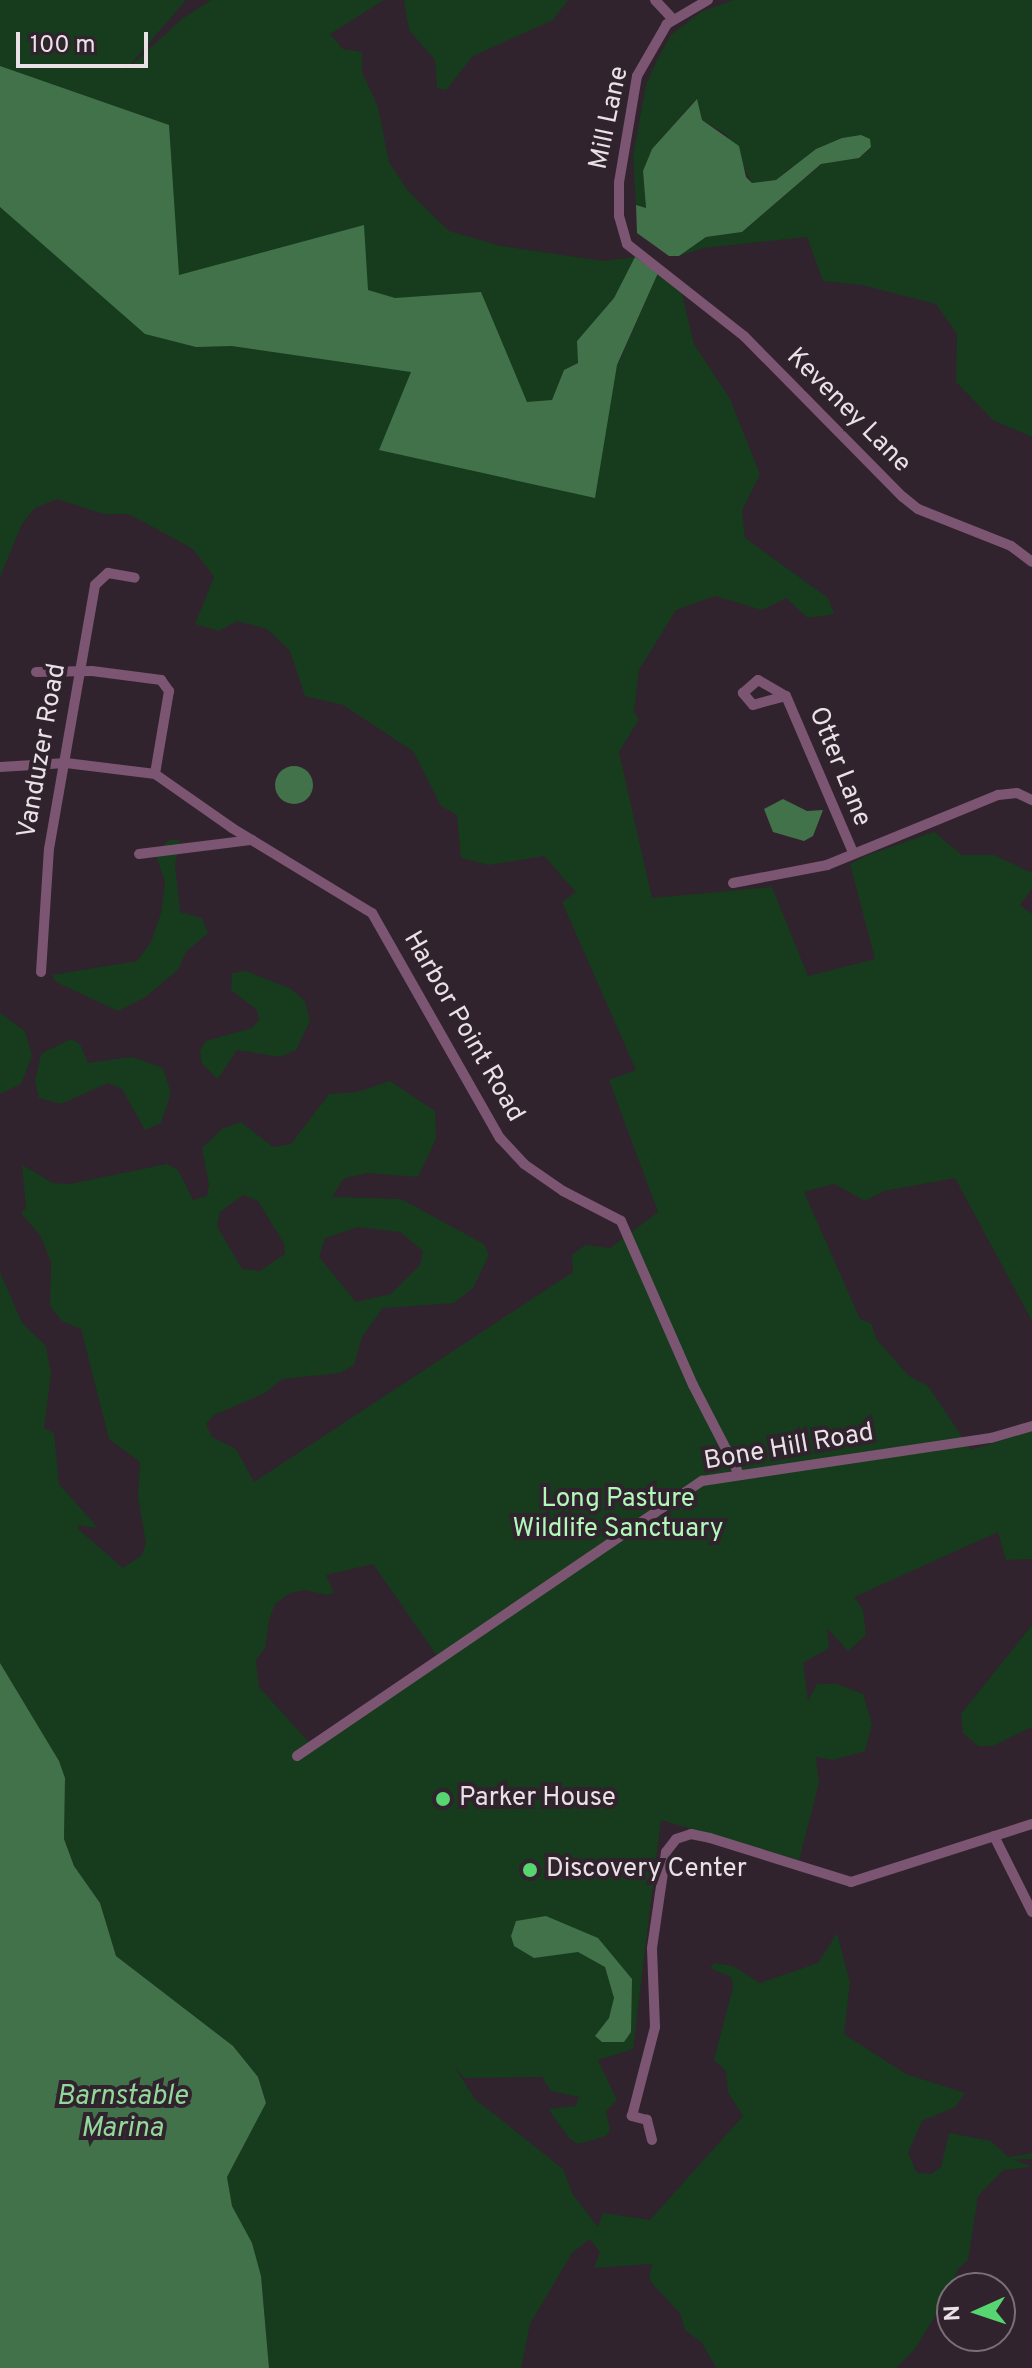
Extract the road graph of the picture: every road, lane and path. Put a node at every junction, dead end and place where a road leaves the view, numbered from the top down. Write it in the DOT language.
graph roads {
  1 [pos="655,0"];
  2 [pos="708,0"];
  3 [pos="673,19"];
  4 [pos="650,263"];
  5 [pos="1032,562"];
  6 [pos="135,578"];
  7 [pos="36,672"];
  8 [pos="79,672"];
  9 [pos="786,696"];
  10 [pos="66,763"];
  11 [pos="0,767"];
  12 [pos="155,774"];
  13 [pos="1032,800"];
  14 [pos="252,840"];
  15 [pos="853,852"];
  16 [pos="139,854"];
  17 [pos="733,883"];
  18 [pos="41,972"];
  19 [pos="1032,1426"];
  20 [pos="739,1474"];
  21 [pos="297,1756"];
  22 [pos="1032,1824"];
  23 [pos="994,1836"];
  24 [pos="1032,1912"];
  25 [pos="652,2140"];
  1 -- 3 [label="street"];
  2 -- 3 [label="street, Mill Lane"];
  3 -- 4 [label="street, Mill Lane"];
  4 -- 5 [label="street, Keveney Lane"];
  6 -- 8 [label="street, Vanduzer Road"];
  7 -- 8 [label="street"];
  8 -- 10 [label="street, Vanduzer Road"];
  8 -- 12 [label="street"];
  9 -- 15 [label="street, Otter Lane"];
  10 -- 11 [label="street"];
  10 -- 12 [label="street"];
  10 -- 18 [label="street, Vanduzer Road"];
  12 -- 14 [label="street, Harbor Point Road"];
  13 -- 15 [label="street"];
  14 -- 16 [label="street"];
  14 -- 20 [label="street, Harbor Point Road"];
  15 -- 17 [label="street"];
  19 -- 20 [label="street, Bone Hill Road"];
  20 -- 21 [label="street, Bone Hill Road"];
  22 -- 23 [label="street"];
  23 -- 24 [label="street"];
  23 -- 25 [label="street"];
}
